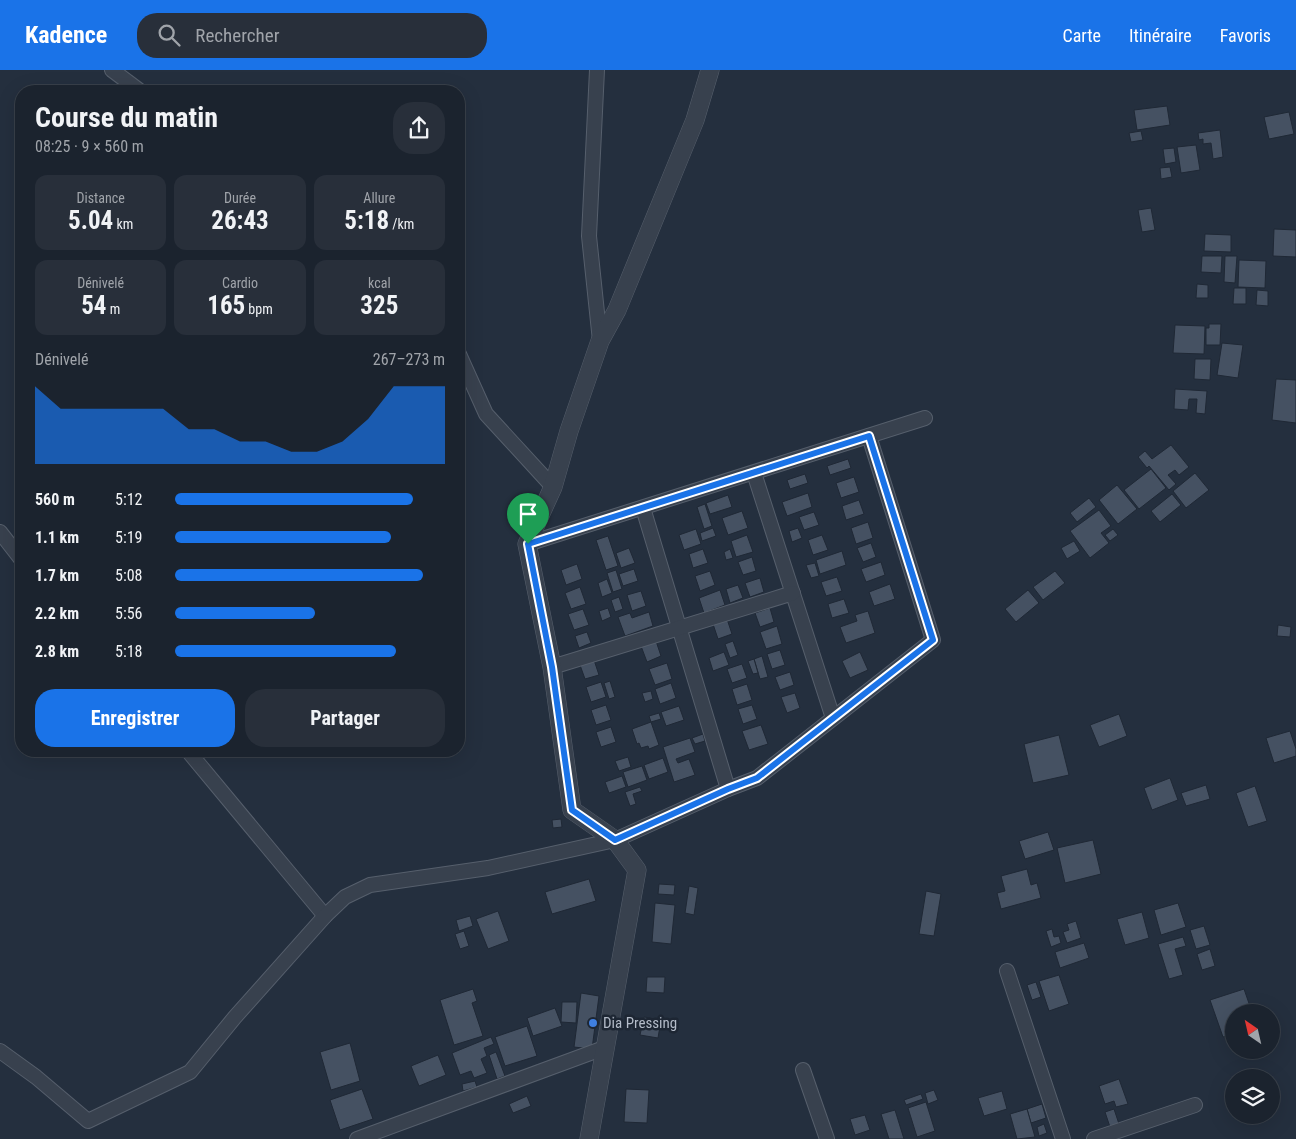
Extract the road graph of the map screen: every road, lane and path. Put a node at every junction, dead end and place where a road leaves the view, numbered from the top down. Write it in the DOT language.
graph roads {
  1 [pos="112,70"];
  2 [pos="597,70"];
  3 [pos="710,70"];
  4 [pos="132,85"];
  5 [pos="600,341"];
  6 [pos="465,367"];
  7 [pos="925,418"];
  8 [pos="869,436"];
  9 [pos="754,473"];
  10 [pos="553,487"];
  11 [pos="643,508"];
  12 [pos="0,532"];
  13 [pos="528,544"];
  14 [pos="15,551"];
  15 [pos="793,593"];
  16 [pos="680,628"];
  17 [pos="552,667"];
  18 [pos="833,718"];
  19 [pos="193,757"];
  20 [pos="728,789"];
  21 [pos="615,840"];
  22 [pos="325,916"];
  23 [pos="1006,971"];
  24 [pos="604,1048"];
  25 [pos="0,1051"];
  26 [pos="803,1070"];
  27 [pos="1195,1105"];
  28 [pos="357,1139"];
  29 [pos="589,1139"];
  30 [pos="827,1139"];
  31 [pos="1063,1139"];
  32 [pos="1094,1139"];
  1 -- 4 [label="street"];
  2 -- 5 [label="street"];
  3 -- 5 [label="street"];
  5 -- 10 [label="street"];
  6 -- 10 [label="street"];
  7 -- 8 [label="street"];
  8 -- 9 [label="street"];
  8 -- 18 [label="street"];
  9 -- 11 [label="street"];
  9 -- 15 [label="street"];
  10 -- 13 [label="street"];
  11 -- 13 [label="street"];
  11 -- 16 [label="street"];
  12 -- 14 [label="street"];
  13 -- 17 [label="street"];
  15 -- 16 [label="street"];
  15 -- 18 [label="street"];
  16 -- 17 [label="street"];
  16 -- 20 [label="street"];
  17 -- 21 [label="street"];
  18 -- 20 [label="street"];
  19 -- 22 [label="street"];
  20 -- 21 [label="street"];
  21 -- 22 [label="street"];
  21 -- 24 [label="street"];
  22 -- 25 [label="street"];
  23 -- 31 [label="street"];
  24 -- 28 [label="street"];
  24 -- 29 [label="street"];
  26 -- 30 [label="street"];
  27 -- 32 [label="street"];
}
